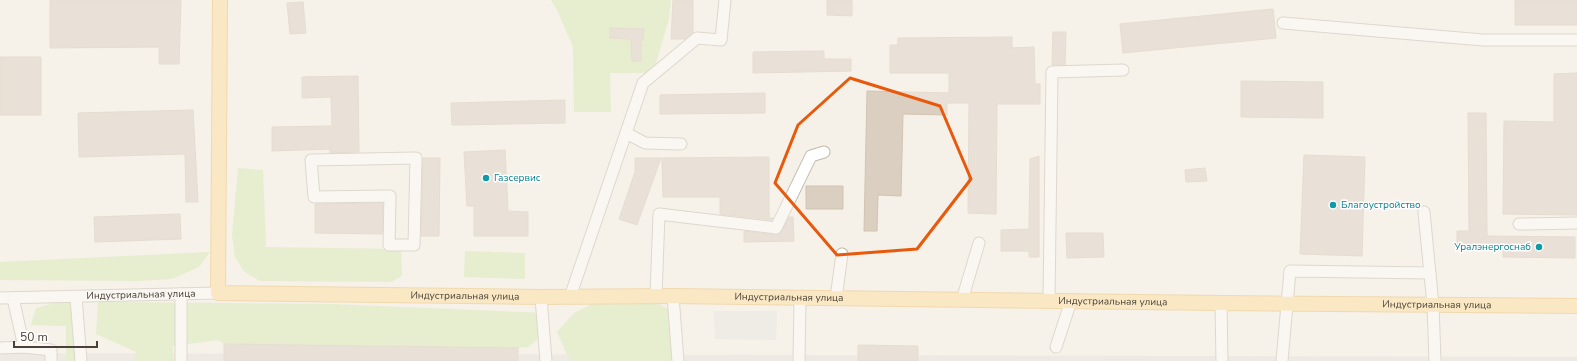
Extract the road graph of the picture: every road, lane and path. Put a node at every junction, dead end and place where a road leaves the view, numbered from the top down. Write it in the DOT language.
graph roads {
  1 [pos="220,0"];
  2 [pos="725,0"];
  3 [pos="1283,23"];
  4 [pos="1577,40"];
  5 [pos="1123,70"];
  6 [pos="626,133"];
  7 [pos="681,144"];
  8 [pos="824,152"];
  9 [pos="314,197"];
  10 [pos="1424,212"];
  11 [pos="1577,223"];
  12 [pos="1519,224"];
  13 [pos="979,243"];
  14 [pos="842,254"];
  15 [pos="1430,274"];
  16 [pos="218,293"];
  17 [pos="180,294"];
  18 [pos="656,296"];
  19 [pos="673,296"];
  20 [pos="76,297"];
  21 [pos="541,297"];
  22 [pos="570,297"];
  23 [pos="0,298"];
  24 [pos="14,298"];
  25 [pos="800,298"];
  26 [pos="836,298"];
  27 [pos="962,300"];
  28 [pos="1049,301"];
  29 [pos="1072,301"];
  30 [pos="1221,303"];
  31 [pos="1288,304"];
  32 [pos="1434,305"];
  33 [pos="1577,306"];
  34 [pos="24,347"];
  35 [pos="1056,347"];
  36 [pos="0,348"];
  37 [pos="51,361"];
  38 [pos="81,361"];
  39 [pos="181,361"];
  40 [pos="546,361"];
  41 [pos="678,361"];
  42 [pos="799,361"];
  43 [pos="1222,361"];
  44 [pos="1282,361"];
  45 [pos="1435,361"];
  1 -- 16 [label="main road"];
  2 -- 6 [label="street"];
  3 -- 4 [label="street"];
  5 -- 28 [label="street"];
  6 -- 7 [label="street"];
  6 -- 22 [label="street"];
  8 -- 18 [label="street"];
  9 -- 9 [label="street"];
  10 -- 15 [label="street"];
  11 -- 12 [label="street"];
  13 -- 27 [label="street"];
  14 -- 26 [label="street"];
  15 -- 31 [label="street"];
  15 -- 32 [label="street"];
  16 -- 17 [label="street, Индустриальная улица"];
  16 -- 21 [label="main road, Индустриальная улица"];
  17 -- 20 [label="street, Индустриальная улица"];
  17 -- 39 [label="street"];
  18 -- 19 [label="main road, Индустриальная улица"];
  18 -- 22 [label="main road, Индустриальная улица"];
  19 -- 25 [label="main road, Индустриальная улица"];
  19 -- 41 [label="street"];
  20 -- 24 [label="street, Индустриальная улица"];
  20 -- 38 [label="street"];
  21 -- 22 [label="main road, Индустриальная улица"];
  21 -- 40 [label="street"];
  23 -- 24 [label="street, Индустриальная улица"];
  24 -- 34 [label="street"];
  25 -- 26 [label="main road, Индустриальная улица"];
  25 -- 42 [label="street"];
  26 -- 27 [label="main road, Индустриальная улица"];
  27 -- 28 [label="main road, Индустриальная улица"];
  28 -- 29 [label="main road, Индустриальная улица"];
  29 -- 30 [label="main road, Индустриальная улица"];
  29 -- 35 [label="street"];
  30 -- 31 [label="main road, Индустриальная улица"];
  30 -- 43 [label="street"];
  31 -- 32 [label="main road, Индустриальная улица"];
  31 -- 44 [label="street"];
  32 -- 33 [label="main road, Индустриальная улица"];
  32 -- 45 [label="street"];
  34 -- 36 [label="street"];
  34 -- 37 [label="street"];
}
